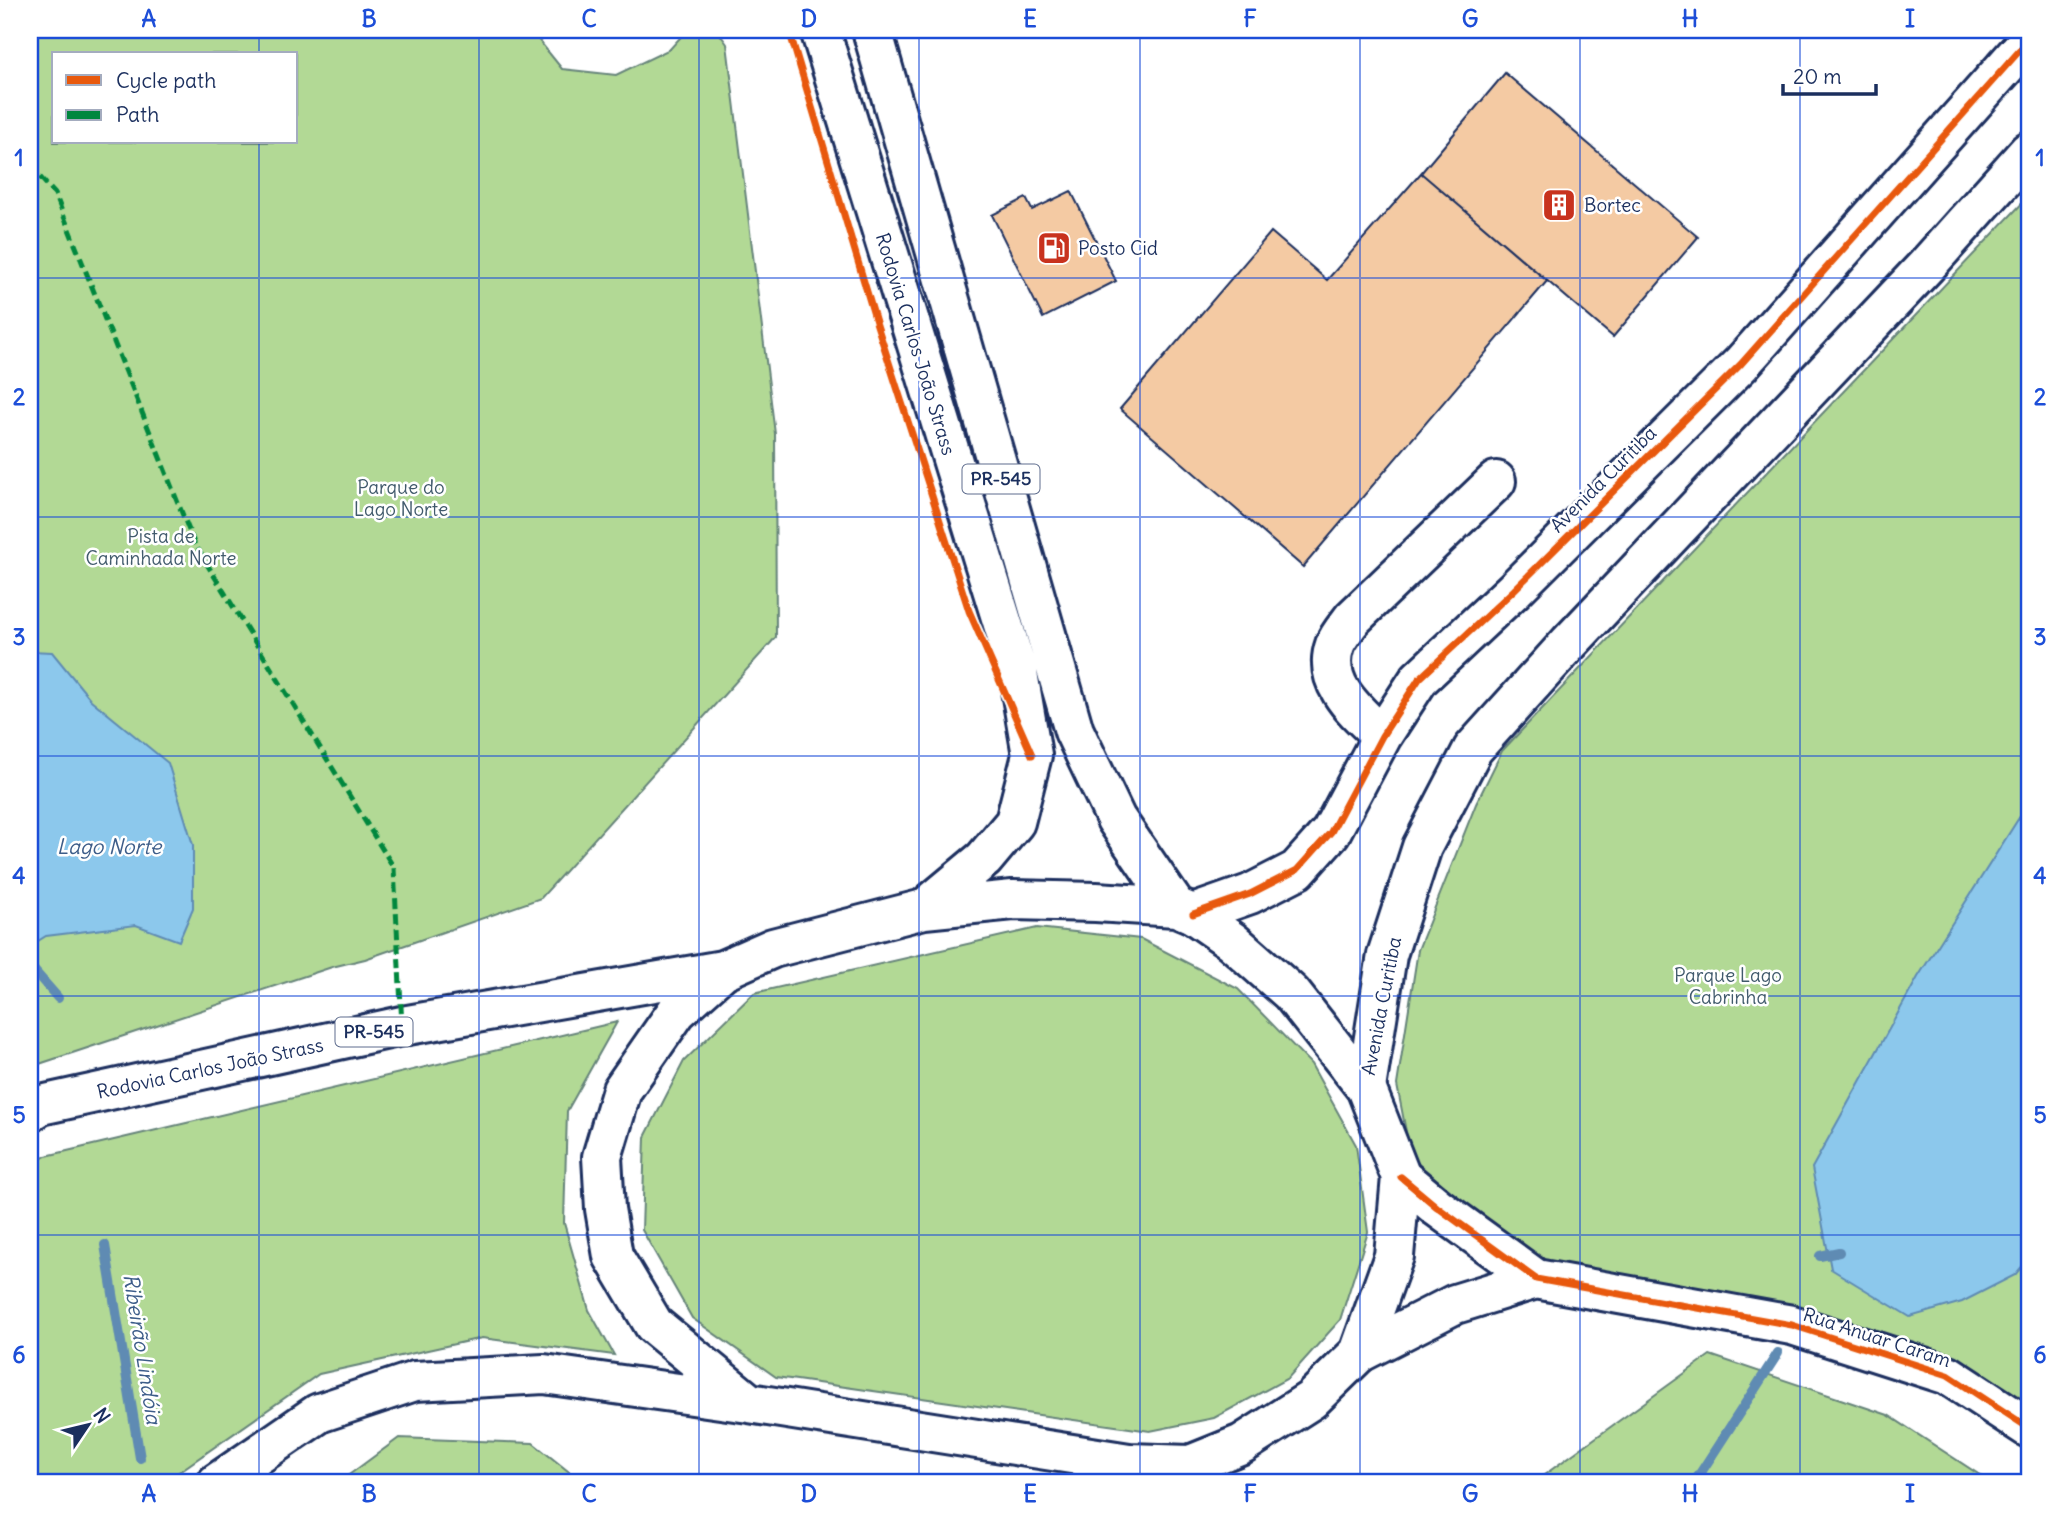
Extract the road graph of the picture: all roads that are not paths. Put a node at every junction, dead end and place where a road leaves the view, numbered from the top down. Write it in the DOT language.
graph roads {
  1 [pos="820,30"];
  2 [pos="873,30"];
  3 [pos="2024,59"];
  4 [pos="2029,151"];
  5 [pos="1496,481"];
  6 [pos="1382,736"];
  7 [pos="924,909"];
  8 [pos="1185,911"];
  9 [pos="723,970"];
  10 [pos="1366,1088"];
  11 [pos="34,1108"];
  12 [pos="1401,1177"];
  13 [pos="1536,1279"];
  14 [pos="1359,1353"];
  15 [pos="749,1403"];
  16 [pos="2029,1428"];
  17 [pos="217,1483"];
  1 -- 7 [label="main road, Rodovia Carlos João Strass / PR-545"];
  2 -- 8 [label="main road, PR-545"];
  3 -- 6 [label="main road, Avenida Curitiba"];
  4 -- 10 [label="main road, Avenida Curitiba"];
  5 -- 6 [label="main road"];
  6 -- 8 [label="main road, Avenida Curitiba"];
  7 -- 8 [label="main road"];
  7 -- 9 [label="main road"];
  8 -- 10 [label="main road"];
  9 -- 11 [label="main road, Rodovia Carlos João Strass / PR-545"];
  9 -- 15 [label="main road"];
  10 -- 12 [label="main road"];
  12 -- 13 [label="main road"];
  12 -- 14 [label="main road"];
  13 -- 14 [label="main road"];
  13 -- 16 [label="main road, Rua Anuar Caram"];
  14 -- 15 [label="main road"];
  15 -- 17 [label="main road"];
}
